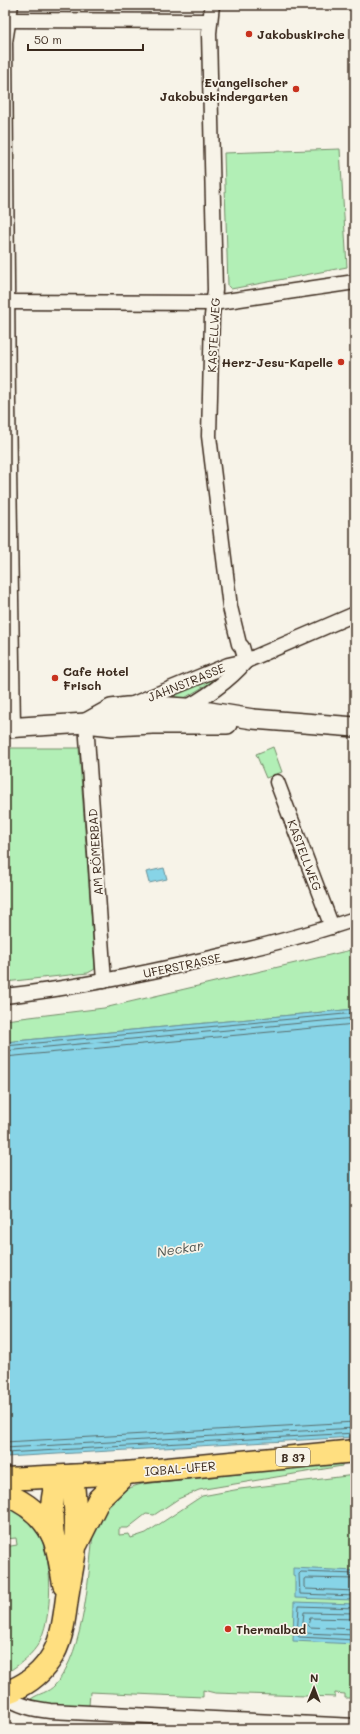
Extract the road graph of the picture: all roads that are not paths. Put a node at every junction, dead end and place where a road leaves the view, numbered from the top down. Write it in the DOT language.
graph roads {
  1 [pos="11,5"];
  2 [pos="212,5"];
  3 [pos="8,20"];
  4 [pos="210,21"];
  5 [pos="355,282"];
  6 [pos="7,302"];
  7 [pos="213,303"];
  8 [pos="355,614"];
  9 [pos="246,661"];
  10 [pos="128,707"];
  11 [pos="185,708"];
  12 [pos="253,719"];
  13 [pos="86,723"];
  14 [pos="153,724"];
  15 [pos="355,727"];
  16 [pos="9,728"];
  17 [pos="278,782"];
  18 [pos="355,919"];
  19 [pos="332,927"];
  20 [pos="104,981"];
  21 [pos="5,996"];
  22 [pos="355,1451"];
  23 [pos="126,1473"];
  24 [pos="64,1477"];
  25 [pos="5,1480"];
  26 [pos="5,1494"];
  27 [pos="53,1536"];
  28 [pos="75,1546"];
  29 [pos="67,1597"];
  30 [pos="5,1694"];
  31 [pos="152,1723"];
  32 [pos="355,1726"];
  1 -- 3 [label="street"];
  2 -- 4 [label="street, KASTELLWEG"];
  3 -- 4 [label="street"];
  3 -- 6 [label="street"];
  4 -- 7 [label="street, KASTELLWEG"];
  5 -- 7 [label="street"];
  6 -- 7 [label="street"];
  6 -- 16 [label="street"];
  7 -- 9 [label="street, KASTELLWEG"];
  8 -- 9 [label="street, JAHNSTRASSE"];
  9 -- 10 [label="street, JAHNSTRASSE"];
  9 -- 11 [label="street, JAHNSTRASSE"];
  10 -- 11 [label="street, JAHNSTRASSE"];
  10 -- 13 [label="street, JAHNSTRASSE"];
  11 -- 12 [label="street"];
  11 -- 14 [label="street, JAHNSTRASSE"];
  12 -- 14 [label="street"];
  12 -- 15 [label="street"];
  13 -- 14 [label="street, JAHNSTRASSE"];
  13 -- 16 [label="street, JAHNSTRASSE"];
  13 -- 20 [label="street, AM RÖMERBAD"];
  17 -- 19 [label="street, KASTELLWEG"];
  18 -- 19 [label="street, UFERSTRASSE"];
  19 -- 20 [label="street, UFERSTRASSE"];
  20 -- 21 [label="street, UFERSTRASSE"];
  22 -- 23 [label="main road, IQBAL-UFER / B 37"];
  23 -- 24 [label="main road, IQBAL-UFER / B 37"];
  23 -- 28 [label="main road"];
  24 -- 25 [label="main road, IQBAL-UFER / B 37"];
  24 -- 27 [label="main road"];
  24 -- 28 [label="main road"];
  26 -- 27 [label="main road"];
  27 -- 29 [label="main road"];
  28 -- 29 [label="main road"];
  29 -- 30 [label="main road"];
  30 -- 31 [label="street"];
  31 -- 32 [label="street"];
}
